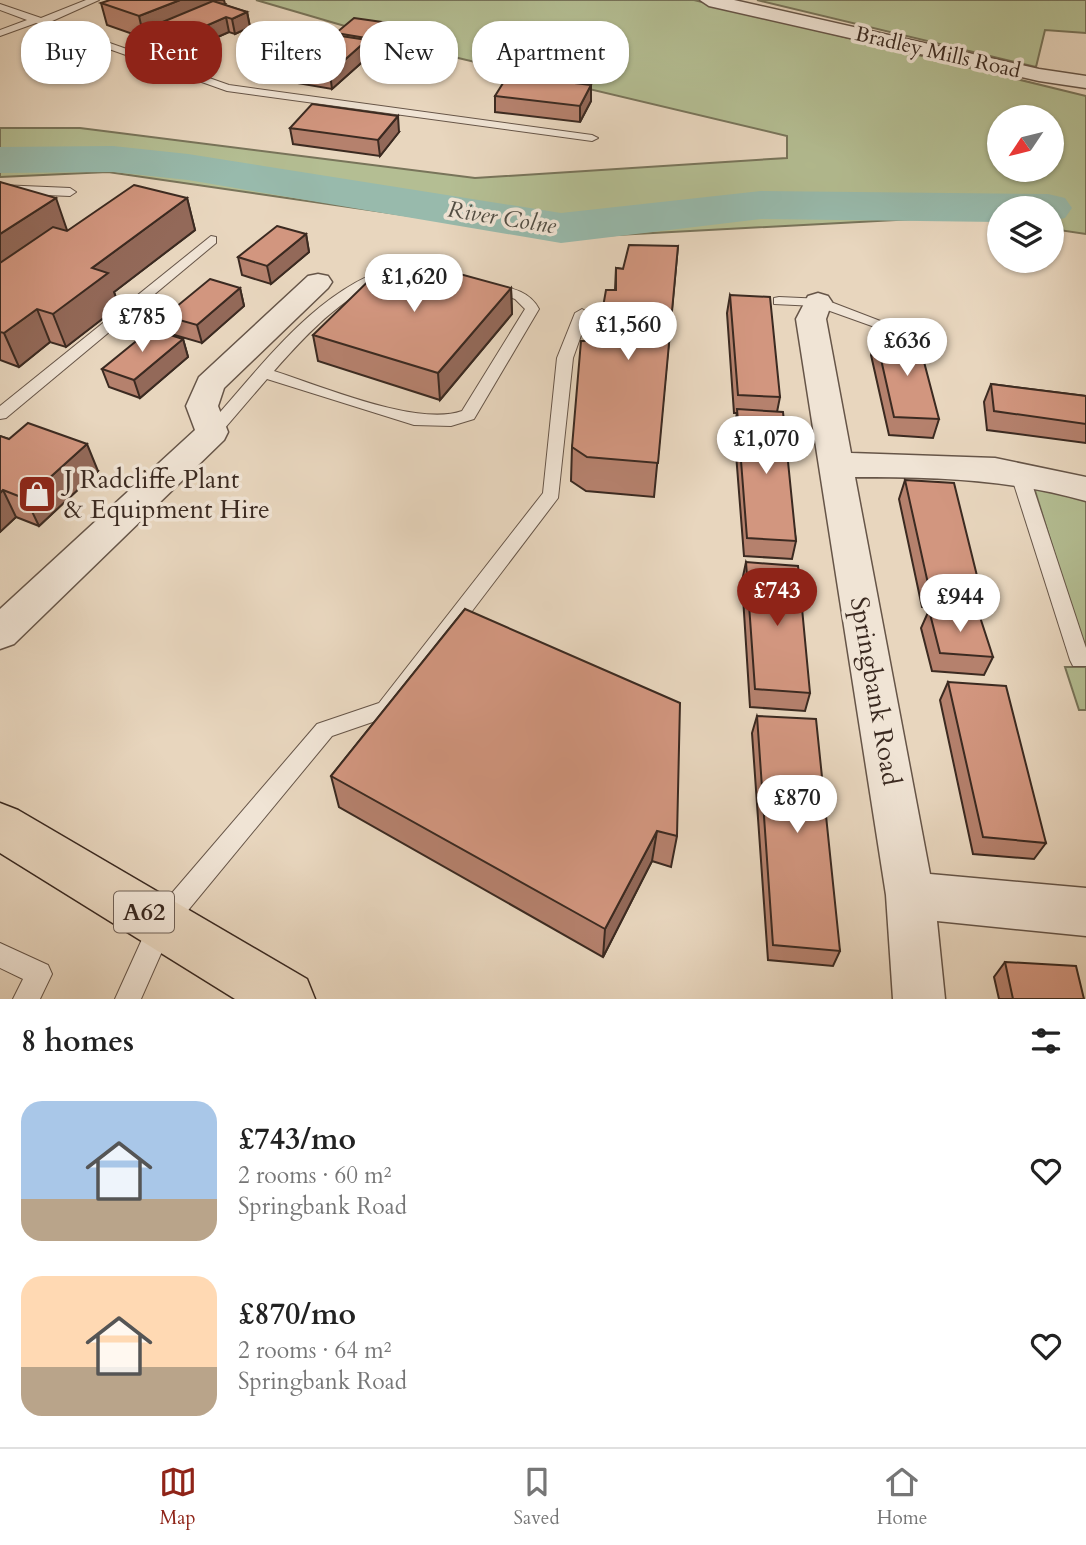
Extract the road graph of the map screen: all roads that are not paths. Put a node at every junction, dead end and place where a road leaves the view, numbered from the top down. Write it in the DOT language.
graph roads {
  1 [pos="94,0"];
  2 [pos="709,0"];
  3 [pos="0,7"];
  4 [pos="39,21"];
  5 [pos="21,27"];
  6 [pos="0,33"];
  7 [pos="111,47"];
  8 [pos="1086,65"];
  9 [pos="1039,75"];
  10 [pos="1086,82"];
  11 [pos="592,138"];
  12 [pos="0,189"];
  13 [pos="70,192"];
  14 [pos="211,240"];
  15 [pos="418,269"];
  16 [pos="318,282"];
  17 [pos="481,285"];
  18 [pos="779,301"];
  19 [pos="818,302"];
  20 [pos="582,313"];
  21 [pos="902,332"];
  22 [pos="266,374"];
  23 [pos="0,392"];
  24 [pos="19,399"];
  25 [pos="0,414"];
  26 [pos="212,432"];
  27 [pos="837,465"];
  28 [pos="1020,475"];
  29 [pos="1086,489"];
  30 [pos="0,633"];
  31 [pos="1080,660"];
  32 [pos="0,826"];
  33 [pos="910,895"];
  34 [pos="1086,912"];
  35 [pos="162,923"];
  36 [pos="0,955"];
  37 [pos="26,999"];
  38 [pos="128,999"];
  39 [pos="286,999"];
  40 [pos="919,999"];
  1 -- 4 [label="lane"];
  2 -- 9 [label="street, Bradley Mills Road"];
  3 -- 4 [label="lane"];
  5 -- 6 [label="lane"];
  7 -- 11 [label="lane"];
  8 -- 9 [label="street"];
  9 -- 10 [label="street, Bradley Mills Road"];
  12 -- 13 [label="lane"];
  14 -- 24 [label="lane"];
  15 -- 22 [label="lane"];
  16 -- 26 [label="street"];
  17 -- 22 [label="lane"];
  18 -- 19 [label="lane"];
  19 -- 21 [label="lane"];
  19 -- 27 [label="street, Springbank Road"];
  20 -- 35 [label="lane"];
  22 -- 26 [label="lane"];
  23 -- 24 [label="lane"];
  24 -- 25 [label="lane"];
  26 -- 30 [label="street"];
  27 -- 28 [label="street"];
  27 -- 33 [label="street, Springbank Road"];
  28 -- 29 [label="street"];
  28 -- 31 [label="lane"];
  32 -- 35 [label="main road, A62"];
  33 -- 34 [label="street"];
  33 -- 40 [label="street, Springbank Road"];
  35 -- 38 [label="lane"];
  35 -- 39 [label="main road, A62"];
  36 -- 37 [label="lane"];
}
